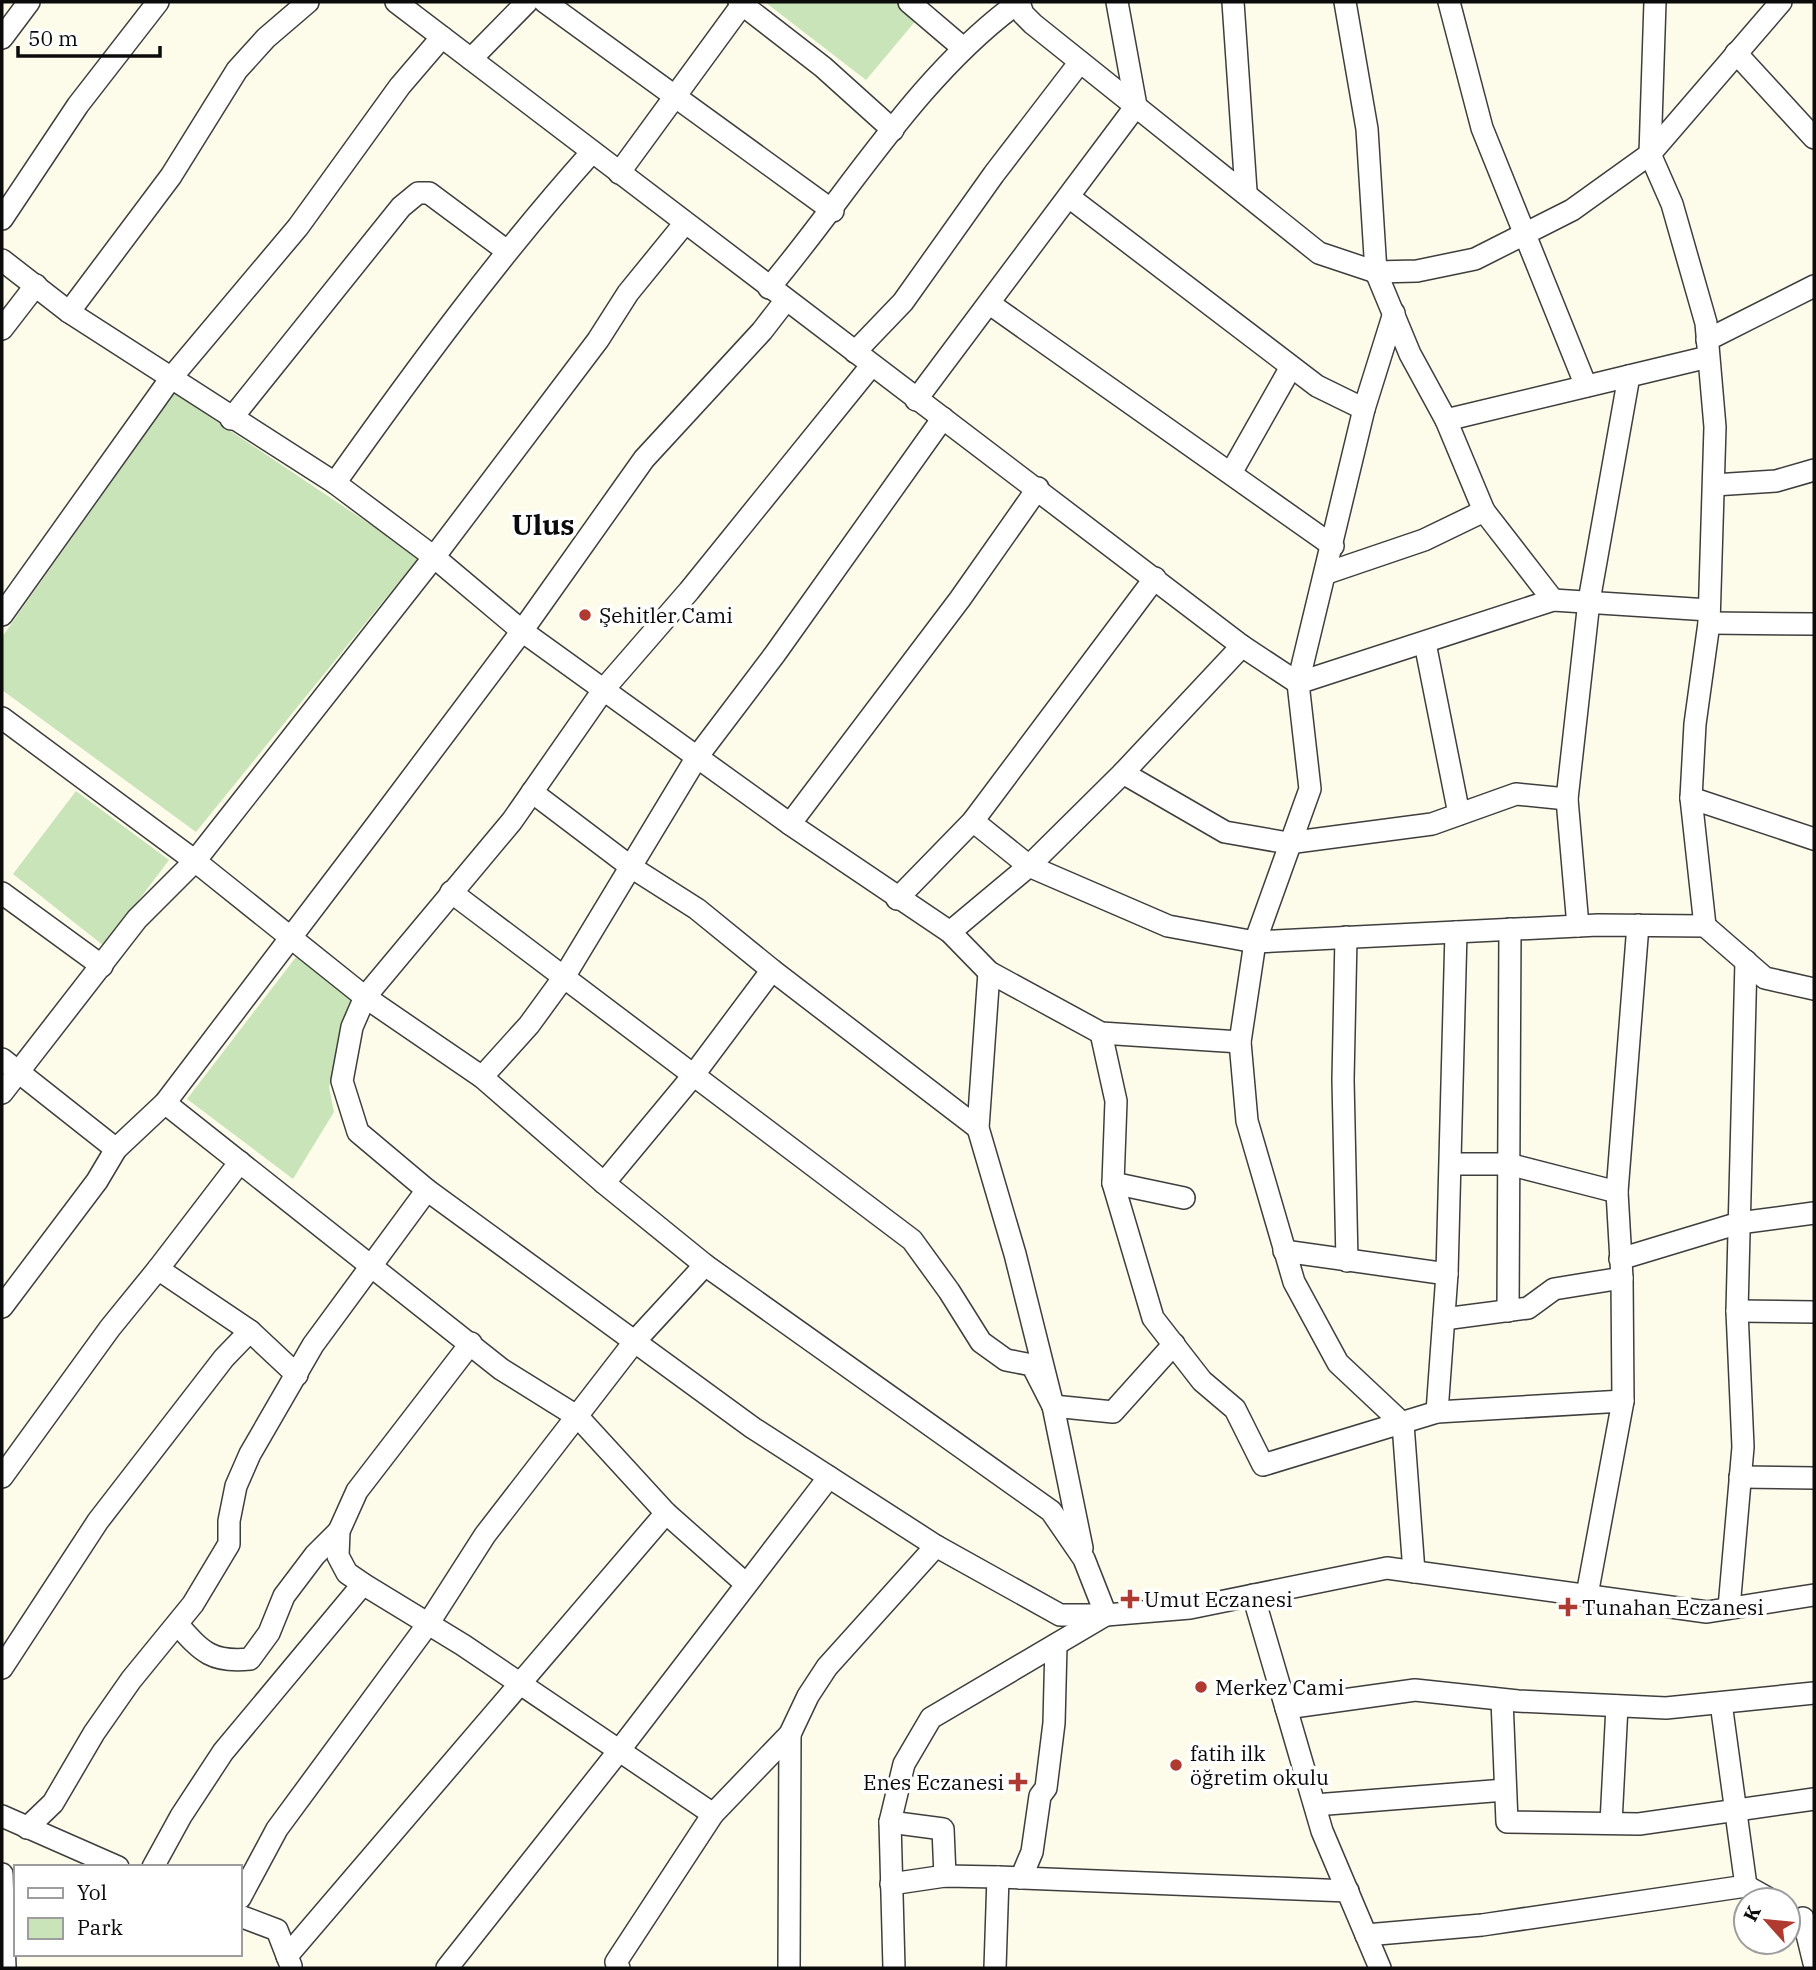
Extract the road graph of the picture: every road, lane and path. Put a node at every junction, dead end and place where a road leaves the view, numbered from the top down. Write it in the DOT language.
graph roads {
  1 [pos="29,2"];
  2 [pos="158,2"];
  3 [pos="309,2"];
  4 [pos="396,2"];
  5 [pos="527,2"];
  6 [pos="545,2"];
  7 [pos="742,2"];
  8 [pos="909,2"];
  9 [pos="1019,2"];
  10 [pos="1117,2"];
  11 [pos="1233,2"];
  12 [pos="1345,2"];
  13 [pos="1449,2"];
  14 [pos="1655,2"];
  15 [pos="1781,2"];
  16 [pos="442,37"];
  17 [pos="2,38"];
  18 [pos="963,48"];
  19 [pos="1736,53"];
  20 [pos="471,59"];
  21 [pos="1080,62"];
  22 [pos="674,98"];
  23 [pos="1136,106"];
  24 [pos="893,130"];
  25 [pos="1814,138"];
  26 [pos="592,152"];
  27 [pos="1650,154"];
  28 [pos="619,173"];
  29 [pos="1246,191"];
  30 [pos="1069,197"];
  31 [pos="833,211"];
  32 [pos="2,219"];
  33 [pos="685,223"];
  34 [pos="1522,235"];
  35 [pos="507,251"];
  36 [pos="2,260"];
  37 [pos="1376,272"];
  38 [pos="36,285"];
  39 [pos="1814,286"];
  40 [pos="778,294"];
  41 [pos="990,304"];
  42 [pos="69,312"];
  43 [pos="1394,313"];
  44 [pos="2,329"];
  45 [pos="1708,348"];
  46 [pos="863,359"];
  47 [pos="1291,367"];
  48 [pos="1629,376"];
  49 [pos="172,378"];
  50 [pos="1586,386"];
  51 [pos="916,400"];
  52 [pos="1364,409"];
  53 [pos="943,418"];
  54 [pos="231,419"];
  55 [pos="1446,420"];
  56 [pos="1814,470"];
  57 [pos="1231,473"];
  58 [pos="335,483"];
  59 [pos="1714,485"];
  60 [pos="1038,488"];
  61 [pos="1484,512"];
  62 [pos="1333,546"];
  63 [pos="434,557"];
  64 [pos="1327,573"];
  65 [pos="1155,578"];
  66 [pos="1553,600"];
  67 [pos="1588,601"];
  68 [pos="2,615"];
  69 [pos="1709,616"];
  70 [pos="1814,624"];
  71 [pos="523,631"];
  72 [pos="1425,643"];
  73 [pos="1242,646"];
  74 [pos="1298,683"];
  75 [pos="604,689"];
  76 [pos="2,718"];
  77 [pos="697,757"];
  78 [pos="1123,773"];
  79 [pos="532,792"];
  80 [pos="1691,798"];
  81 [pos="1567,799"];
  82 [pos="1459,814"];
  83 [pos="973,821"];
  84 [pos="790,824"];
  85 [pos="1814,839"];
  86 [pos="1289,844"];
  87 [pos="195,861"];
  88 [pos="1030,866"];
  89 [pos="631,867"];
  90 [pos="451,892"];
  91 [pos="2,893"];
  92 [pos="897,899"];
  93 [pos="1638,925"];
  94 [pos="1578,926"];
  95 [pos="1705,926"];
  96 [pos="1510,929"];
  97 [pos="950,932"];
  98 [pos="1456,932"];
  99 [pos="289,936"];
  100 [pos="1346,937"];
  101 [pos="1255,942"];
  102 [pos="1746,961"];
  103 [pos="102,966"];
  104 [pos="772,970"];
  105 [pos="989,972"];
  106 [pos="564,977"];
  107 [pos="1814,989"];
  108 [pos="365,997"];
  109 [pos="1101,1033"];
  110 [pos="1240,1042"];
  111 [pos="10,1066"];
  112 [pos="482,1077"];
  113 [pos="692,1077"];
  114 [pos="2,1093"];
  115 [pos="165,1103"];
  116 [pos="978,1128"];
  117 [pos="116,1149"];
  118 [pos="240,1162"];
  119 [pos="1451,1164"];
  120 [pos="1508,1164"];
  121 [pos="604,1182"];
  122 [pos="1113,1184"];
  123 [pos="427,1190"];
  124 [pos="1617,1192"];
  125 [pos="1184,1198"];
  126 [pos="1814,1213"];
  127 [pos="1739,1223"];
  128 [pos="1284,1251"];
  129 [pos="1347,1261"];
  130 [pos="705,1265"];
  131 [pos="372,1266"];
  132 [pos="1621,1268"];
  133 [pos="158,1269"];
  134 [pos="1447,1274"];
  135 [pos="2,1307"];
  136 [pos="1508,1311"];
  137 [pos="1737,1311"];
  138 [pos="1814,1312"];
  139 [pos="1444,1319"];
  140 [pos="250,1331"];
  141 [pos="635,1341"];
  142 [pos="471,1343"];
  143 [pos="1174,1344"];
  144 [pos="296,1375"];
  145 [pos="1623,1401"];
  146 [pos="1053,1406"];
  147 [pos="1437,1412"];
  148 [pos="579,1417"];
  149 [pos="1404,1424"];
  150 [pos="2,1477"];
  151 [pos="829,1477"];
  152 [pos="1740,1477"];
  153 [pos="1814,1478"];
  154 [pos="666,1513"];
  155 [pos="339,1531"];
  156 [pos="936,1546"];
  157 [pos="1084,1559"];
  158 [pos="1414,1572"];
  159 [pos="363,1584"];
  160 [pos="746,1584"];
  161 [pos="1253,1595"];
  162 [pos="1587,1595"];
  163 [pos="1814,1595"];
  164 [pos="1729,1608"];
  165 [pos="1106,1615"];
  166 [pos="428,1623"];
  167 [pos="178,1625"];
  168 [pos="1056,1645"];
  169 [pos="2,1668"];
  170 [pos="519,1684"];
  171 [pos="1814,1693"];
  172 [pos="1502,1700"];
  173 [pos="1721,1703"];
  174 [pos="1617,1706"];
  175 [pos="1286,1708"];
  176 [pos="790,1734"];
  177 [pos="618,1752"];
  178 [pos="1505,1790"];
  179 [pos="1814,1799"];
  180 [pos="1315,1805"];
  181 [pos="1733,1811"];
  182 [pos="713,1814"];
  183 [pos="2,1816"];
  184 [pos="890,1822"];
  185 [pos="1611,1823"];
  186 [pos="27,1828"];
  187 [pos="113,1865"];
  188 [pos="154,1865"];
  189 [pos="2,1874"];
  190 [pos="945,1876"];
  191 [pos="998,1877"];
  192 [pos="1021,1878"];
  193 [pos="891,1884"];
  194 [pos="1746,1886"];
  195 [pos="1732,1888"];
  196 [pos="1348,1891"];
  197 [pos="242,1894"];
  198 [pos="1802,1914"];
  199 [pos="242,1917"];
  200 [pos="1366,1935"];
  201 [pos="290,1962"];
  202 [pos="1814,1963"];
  203 [pos="5,1968"];
  204 [pos="447,1968"];
  205 [pos="619,1968"];
  206 [pos="789,1968"];
  207 [pos="894,1968"];
  208 [pos="995,1968"];
  209 [pos="1380,1968"];
  1 -- 17 [label="street"];
  2 -- 32 [label="street"];
  3 -- 42 [label="street"];
  4 -- 16 [label="street"];
  5 -- 20 [label="street"];
  6 -- 22 [label="street"];
  7 -- 22 [label="street"];
  7 -- 24 [label="street"];
  8 -- 18 [label="street"];
  9 -- 18 [label="street"];
  9 -- 21 [label="street"];
  10 -- 23 [label="street"];
  11 -- 29 [label="street"];
  12 -- 37 [label="street"];
  13 -- 34 [label="street"];
  14 -- 27 [label="street"];
  15 -- 19 [label="street"];
  16 -- 20 [label="street"];
  16 -- 49 [label="street"];
  18 -- 24 [label="street"];
  19 -- 25 [label="street"];
  19 -- 27 [label="street"];
  20 -- 26 [label="street"];
  21 -- 23 [label="street"];
  21 -- 46 [label="street"];
  22 -- 28 [label="street"];
  22 -- 31 [label="street"];
  23 -- 29 [label="street"];
  23 -- 30 [label="street"];
  24 -- 31 [label="street"];
  26 -- 28 [label="street"];
  26 -- 35 [label="street"];
  27 -- 34 [label="street"];
  27 -- 45 [label="street"];
  28 -- 33 [label="street"];
  29 -- 37 [label="street"];
  30 -- 41 [label="street"];
  30 -- 47 [label="street"];
  31 -- 40 [label="street"];
  33 -- 40 [label="street"];
  33 -- 63 [label="street"];
  34 -- 37 [label="street"];
  34 -- 50 [label="street"];
  35 -- 54 [label="street"];
  35 -- 58 [label="street"];
  36 -- 38 [label="street"];
  37 -- 43 [label="street"];
  38 -- 42 [label="street"];
  38 -- 44 [label="street"];
  39 -- 45 [label="street"];
  40 -- 46 [label="street"];
  40 -- 71 [label="street"];
  41 -- 51 [label="street"];
  41 -- 57 [label="street"];
  42 -- 49 [label="street"];
  43 -- 52 [label="street"];
  43 -- 55 [label="street"];
  45 -- 48 [label="street"];
  45 -- 59 [label="street"];
  46 -- 51 [label="street"];
  46 -- 75 [label="street"];
  47 -- 52 [label="street"];
  47 -- 57 [label="street"];
  48 -- 50 [label="street"];
  48 -- 67 [label="street"];
  49 -- 54 [label="street"];
  49 -- 68 [label="street"];
  50 -- 55 [label="street"];
  51 -- 53 [label="street"];
  52 -- 62 [label="street"];
  53 -- 60 [label="street"];
  53 -- 77 [label="street"];
  54 -- 58 [label="street"];
  55 -- 61 [label="street"];
  56 -- 59 [label="street"];
  57 -- 62 [label="street"];
  58 -- 63 [label="street"];
  59 -- 69 [label="street"];
  60 -- 65 [label="street"];
  60 -- 84 [label="street"];
  61 -- 64 [label="street"];
  61 -- 66 [label="street"];
  62 -- 64 [label="street"];
  63 -- 71 [label="street"];
  63 -- 87 [label="street"];
  64 -- 74 [label="street"];
  65 -- 73 [label="street"];
  65 -- 83 [label="street"];
  66 -- 67 [label="street"];
  66 -- 72 [label="street"];
  67 -- 69 [label="street"];
  67 -- 81 [label="street"];
  69 -- 70 [label="street"];
  69 -- 80 [label="street"];
  71 -- 75 [label="street"];
  71 -- 99 [label="street"];
  72 -- 74 [label="street"];
  72 -- 82 [label="street"];
  73 -- 74 [label="street"];
  73 -- 78 [label="street"];
  74 -- 86 [label="street"];
  75 -- 77 [label="street"];
  75 -- 79 [label="street"];
  76 -- 87 [label="street"];
  77 -- 84 [label="street"];
  77 -- 89 [label="street"];
  78 -- 86 [label="street"];
  78 -- 88 [label="street"];
  79 -- 89 [label="street"];
  79 -- 90 [label="street"];
  80 -- 85 [label="street"];
  80 -- 95 [label="street"];
  81 -- 82 [label="street"];
  81 -- 94 [label="street"];
  82 -- 86 [label="street"];
  83 -- 88 [label="street"];
  83 -- 92 [label="street"];
  84 -- 92 [label="street"];
  86 -- 101 [label="street"];
  87 -- 99 [label="street"];
  87 -- 103 [label="street"];
  88 -- 97 [label="street"];
  88 -- 101 [label="street"];
  89 -- 104 [label="street"];
  89 -- 106 [label="street"];
  90 -- 106 [label="street"];
  90 -- 108 [label="street"];
  91 -- 103 [label="street"];
  92 -- 97 [label="street"];
  93 -- 94 [label="street"];
  93 -- 95 [label="street"];
  93 -- 124 [label="street"];
  94 -- 96 [label="street"];
  95 -- 102 [label="street"];
  96 -- 98 [label="street"];
  96 -- 120 [label="street"];
  97 -- 105 [label="street"];
  98 -- 100 [label="street"];
  98 -- 119 [label="street"];
  99 -- 108 [label="street"];
  99 -- 115 [label="street"];
  100 -- 101 [label="street"];
  100 -- 129 [label="street"];
  101 -- 110 [label="street"];
  102 -- 107 [label="street"];
  102 -- 127 [label="street"];
  103 -- 111 [label="street"];
  104 -- 113 [label="street"];
  104 -- 116 [label="street"];
  105 -- 109 [label="street"];
  105 -- 116 [label="street"];
  106 -- 112 [label="street"];
  106 -- 113 [label="street"];
  108 -- 112 [label="street"];
  108 -- 123 [label="street"];
  109 -- 110 [label="street"];
  109 -- 122 [label="street"];
  110 -- 128 [label="street"];
  111 -- 114 [label="street"];
  111 -- 117 [label="street"];
  112 -- 121 [label="street"];
  113 -- 121 [label="street"];
  113 -- 146 [label="street"];
  115 -- 117 [label="street"];
  115 -- 118 [label="street"];
  116 -- 146 [label="street"];
  117 -- 135 [label="street"];
  118 -- 131 [label="street"];
  118 -- 133 [label="street"];
  119 -- 120 [label="street"];
  119 -- 134 [label="street"];
  120 -- 124 [label="street"];
  120 -- 136 [label="street"];
  121 -- 130 [label="street"];
  122 -- 125 [label="street"];
  122 -- 143 [label="street"];
  123 -- 131 [label="street"];
  123 -- 141 [label="street"];
  124 -- 132 [label="street"];
  126 -- 127 [label="street"];
  127 -- 132 [label="street"];
  127 -- 137 [label="street"];
  128 -- 129 [label="street"];
  128 -- 149 [label="street"];
  129 -- 134 [label="street"];
  130 -- 141 [label="street"];
  130 -- 157 [label="street"];
  131 -- 142 [label="street"];
  131 -- 144 [label="street"];
  132 -- 136 [label="street"];
  132 -- 145 [label="street"];
  133 -- 140 [label="street"];
  133 -- 150 [label="street"];
  134 -- 139 [label="street"];
  136 -- 139 [label="street"];
  137 -- 138 [label="street"];
  137 -- 152 [label="street"];
  139 -- 147 [label="street"];
  140 -- 144 [label="street"];
  140 -- 169 [label="street"];
  141 -- 148 [label="street"];
  141 -- 151 [label="street"];
  142 -- 148 [label="street"];
  142 -- 155 [label="street"];
  143 -- 146 [label="street"];
  143 -- 149 [label="street"];
  144 -- 167 [label="street"];
  145 -- 147 [label="street"];
  145 -- 162 [label="street"];
  146 -- 157 [label="street"];
  147 -- 149 [label="street"];
  148 -- 154 [label="street"];
  148 -- 166 [label="street"];
  149 -- 158 [label="street"];
  151 -- 156 [label="street"];
  151 -- 160 [label="street"];
  152 -- 153 [label="street"];
  152 -- 164 [label="street"];
  154 -- 160 [label="street"];
  154 -- 170 [label="street"];
  155 -- 159 [label="street"];
  155 -- 167 [label="street"];
  156 -- 165 [label="street"];
  156 -- 176 [label="street"];
  157 -- 165 [label="street"];
  158 -- 161 [label="street"];
  158 -- 162 [label="street"];
  159 -- 166 [label="street"];
  159 -- 188 [label="street"];
  160 -- 177 [label="street"];
  161 -- 165 [label="street"];
  161 -- 175 [label="street"];
  162 -- 164 [label="street"];
  163 -- 164 [label="street"];
  165 -- 168 [label="street"];
  166 -- 170 [label="street"];
  166 -- 197 [label="street"];
  167 -- 186 [label="street"];
  168 -- 184 [label="street"];
  168 -- 192 [label="street"];
  170 -- 177 [label="street"];
  170 -- 201 [label="street"];
  171 -- 173 [label="street"];
  172 -- 174 [label="street"];
  172 -- 175 [label="street"];
  172 -- 178 [label="street"];
  173 -- 174 [label="street"];
  173 -- 181 [label="street"];
  174 -- 185 [label="street"];
  175 -- 180 [label="street"];
  176 -- 182 [label="street"];
  176 -- 206 [label="street"];
  177 -- 182 [label="street"];
  177 -- 204 [label="street"];
  178 -- 180 [label="street"];
  178 -- 185 [label="street"];
  179 -- 181 [label="street"];
  180 -- 196 [label="street"];
  181 -- 185 [label="street"];
  181 -- 194 [label="street"];
  182 -- 205 [label="street"];
  183 -- 186 [label="street"];
  184 -- 190 [label="street"];
  184 -- 193 [label="street"];
  186 -- 187 [label="street"];
  189 -- 203 [label="street"];
  190 -- 191 [label="street"];
  190 -- 193 [label="street"];
  191 -- 192 [label="street"];
  191 -- 208 [label="street"];
  192 -- 196 [label="street"];
  193 -- 207 [label="street"];
  195 -- 200 [label="street"];
  196 -- 200 [label="street"];
  198 -- 202 [label="street"];
  199 -- 201 [label="street"];
  200 -- 209 [label="street"];
}
